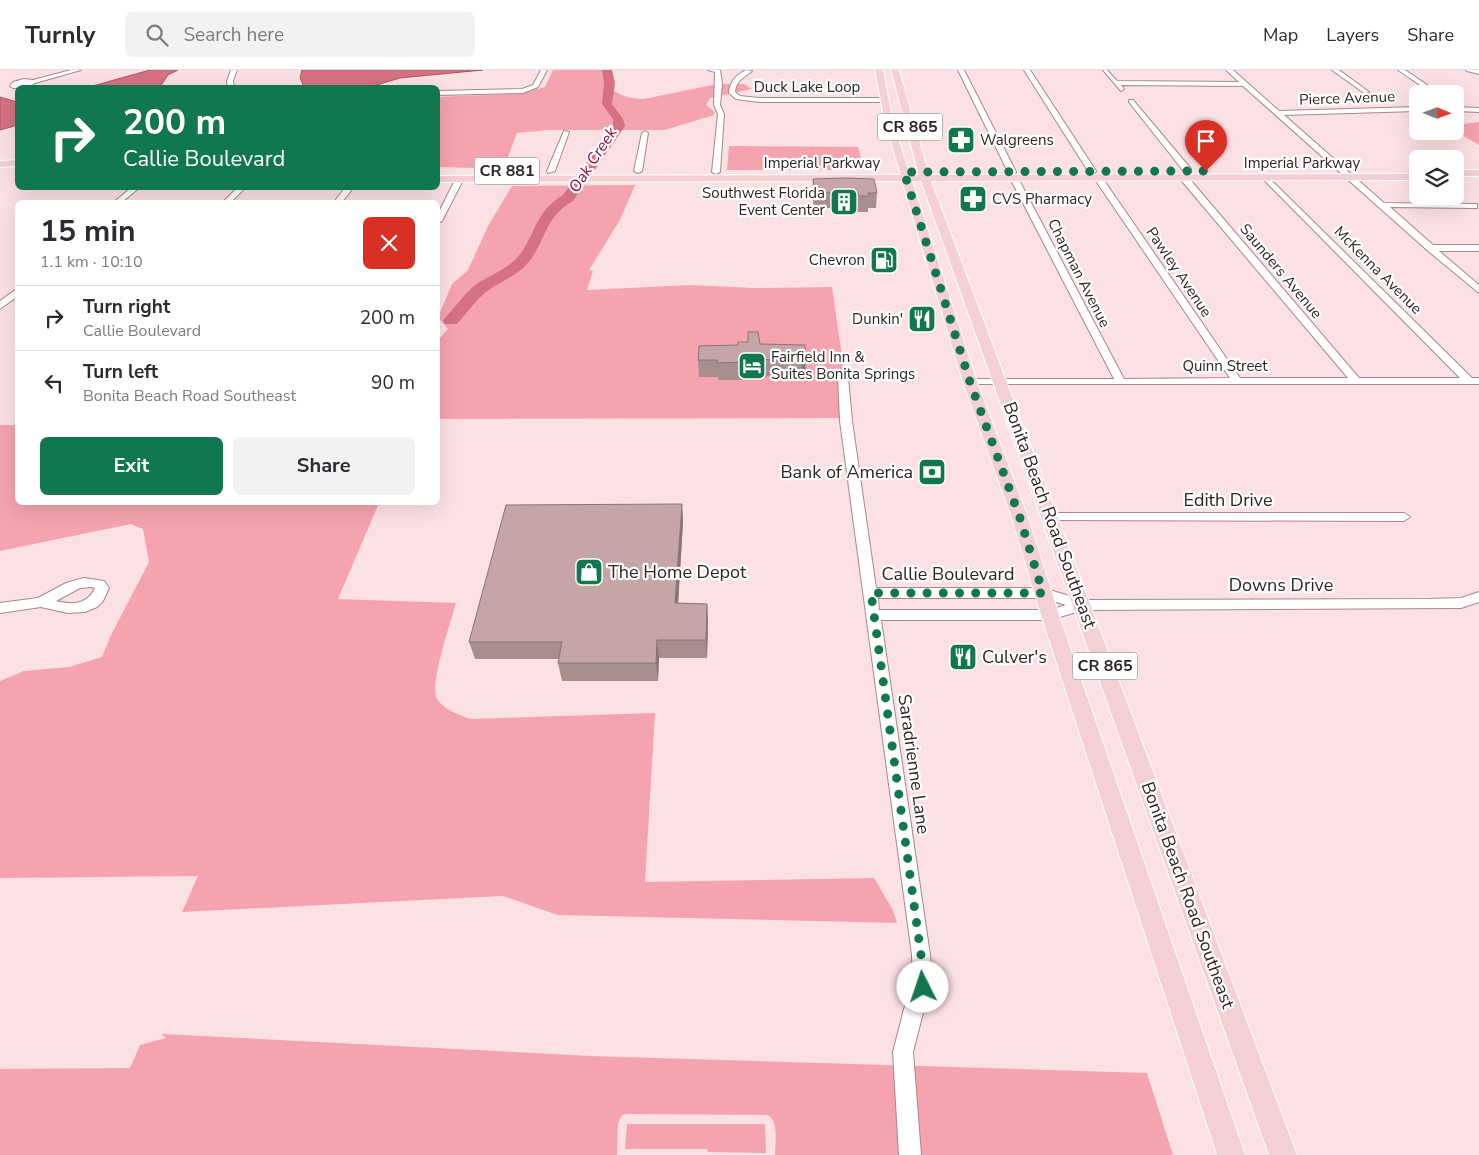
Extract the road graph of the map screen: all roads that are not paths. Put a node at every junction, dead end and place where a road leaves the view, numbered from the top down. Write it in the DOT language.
graph roads {
  1 [pos="78,70"];
  2 [pos="234,70"];
  3 [pos="711,70"];
  4 [pos="879,70"];
  5 [pos="895,70"];
  6 [pos="961,70"];
  7 [pos="1027,70"];
  8 [pos="1229,70"];
  9 [pos="1335,70"];
  10 [pos="1401,70"];
  11 [pos="1469,70"];
  12 [pos="750,71"];
  13 [pos="1105,71"];
  14 [pos="543,72"];
  15 [pos="1479,72"];
  16 [pos="33,82"];
  17 [pos="1116,84"];
  18 [pos="1245,84"];
  19 [pos="230,85"];
  20 [pos="1424,85"];
  21 [pos="1366,92"];
  22 [pos="440,93"];
  23 [pos="885,100"];
  24 [pos="1409,109"];
  25 [pos="1464,109"];
  26 [pos="1479,110"];
  27 [pos="1278,113"];
  28 [pos="910,128"];
  29 [pos="566,132"];
  30 [pos="646,133"];
  31 [pos="0,165"];
  32 [pos="15,165"];
  33 [pos="440,170"];
  34 [pos="551,171"];
  35 [pos="0,172"];
  36 [pos="15,172"];
  37 [pos="716,172"];
  38 [pos="1409,172"];
  39 [pos="1464,173"];
  40 [pos="1479,174"];
  41 [pos="640,175"];
  42 [pos="915,175"];
  43 [pos="1013,175"];
  44 [pos="1095,175"];
  45 [pos="1186,175"];
  46 [pos="1346,175"];
  47 [pos="1464,176"];
  48 [pos="1409,177"];
  49 [pos="1267,178"];
  50 [pos="440,179"];
  51 [pos="686,179"];
  52 [pos="459,180"];
  53 [pos="133,190"];
  54 [pos="240,190"];
  55 [pos="120,200"];
  56 [pos="229,200"];
  57 [pos="1381,205"];
  58 [pos="1474,206"];
  59 [pos="440,217"];
  60 [pos="1430,248"];
  61 [pos="1479,248"];
  62 [pos="1463,276"];
  63 [pos="1479,276"];
  64 [pos="1479,290"];
  65 [pos="15,294"];
  66 [pos="0,306"];
  67 [pos="842,377"];
  68 [pos="1001,381"];
  69 [pos="1120,381"];
  70 [pos="1237,381"];
  71 [pos="1474,381"];
  72 [pos="970,382"];
  73 [pos="1357,382"];
  74 [pos="1051,517"];
  75 [pos="1404,518"];
  76 [pos="871,593"];
  77 [pos="1043,593"];
  78 [pos="1479,597"];
  79 [pos="42,602"];
  80 [pos="1083,605"];
  81 [pos="0,608"];
  82 [pos="874,614"];
  83 [pos="1050,615"];
  84 [pos="910,1155"];
  85 [pos="1230,1155"];
  86 [pos="1283,1155"];
  1 -- 16 [label="street"];
  2 -- 19 [label="street"];
  3 -- 37 [label="street"];
  4 -- 23 [label="main road, Bonita Beach Road Southeast / CR 865"];
  5 -- 28 [label="main road, Bonita Beach Road Southeast / CR 865"];
  6 -- 43 [label="street, Chapman Avenue"];
  7 -- 44 [label="street, Pawley Avenue"];
  8 -- 18 [label="street"];
  9 -- 21 [label="street"];
  10 -- 20 [label="street"];
  11 -- 15 [label="street"];
  12 -- 23 [label="street, Duck Lake Loop"];
  13 -- 17 [label="street, Saunders Avenue"];
  14 -- 22 [label="street"];
  17 -- 18 [label="street"];
  17 -- 45 [label="street, Saunders Avenue"];
  18 -- 27 [label="street"];
  23 -- 28 [label="main road"];
  23 -- 42 [label="main road, Bonita Beach Road Southeast / CR 865"];
  24 -- 27 [label="street, Pierce Avenue"];
  25 -- 26 [label="street"];
  27 -- 46 [label="street"];
  28 -- 42 [label="main road, Bonita Beach Road Southeast / CR 865"];
  29 -- 34 [label="street"];
  30 -- 41 [label="street"];
  31 -- 32 [label="main road"];
  33 -- 34 [label="main road, Imperial Parkway / CR 881"];
  34 -- 41 [label="main road, Imperial Parkway / CR 881"];
  35 -- 36 [label="main road"];
  37 -- 41 [label="main road, Imperial Parkway / CR 881"];
  37 -- 42 [label="main road, Imperial Parkway / CR 881"];
  37 -- 51 [label="main road"];
  38 -- 46 [label="main road, Imperial Parkway"];
  39 -- 40 [label="main road"];
  40 -- 47 [label="main road"];
  41 -- 51 [label="main road, Imperial Parkway / CR 881"];
  41 -- 52 [label="main road, Imperial Parkway / CR 881"];
  42 -- 43 [label="main road, Imperial Parkway"];
  42 -- 51 [label="main road, Imperial Parkway / CR 881"];
  42 -- 68 [label="main road, Bonita Beach Road Southeast / CR 865"];
  42 -- 72 [label="main road, Bonita Beach Road Southeast / CR 865"];
  43 -- 44 [label="main road, Imperial Parkway"];
  43 -- 69 [label="street, Chapman Avenue"];
  44 -- 45 [label="main road, Imperial Parkway"];
  44 -- 70 [label="street, Pawley Avenue"];
  45 -- 46 [label="main road, Imperial Parkway"];
  45 -- 49 [label="main road, Imperial Parkway"];
  45 -- 73 [label="street, Saunders Avenue"];
  46 -- 48 [label="main road, Imperial Parkway"];
  46 -- 49 [label="main road, Imperial Parkway"];
  46 -- 57 [label="street"];
  49 -- 71 [label="street, McKenna Avenue"];
  50 -- 52 [label="main road, Imperial Parkway / CR 881"];
  52 -- 59 [label="street"];
  53 -- 55 [label="street"];
  54 -- 56 [label="street"];
  57 -- 58 [label="street"];
  57 -- 60 [label="street"];
  60 -- 61 [label="street"];
  60 -- 62 [label="street"];
  62 -- 63 [label="street"];
  62 -- 64 [label="street"];
  65 -- 66 [label="street"];
  67 -- 76 [label="street, Saradrienne Lane"];
  68 -- 69 [label="street, Quinn Street"];
  68 -- 72 [label="street, Quinn Street"];
  68 -- 74 [label="main road, Bonita Beach Road Southeast / CR 865"];
  69 -- 70 [label="street, Quinn Street"];
  70 -- 73 [label="street, Quinn Street"];
  71 -- 73 [label="street, Quinn Street"];
  72 -- 77 [label="main road, Bonita Beach Road Southeast / CR 865"];
  74 -- 75 [label="street, Edith Drive"];
  74 -- 80 [label="main road, Bonita Beach Road Southeast / CR 865"];
  76 -- 77 [label="street, Callie Boulevard"];
  76 -- 82 [label="street, Saradrienne Lane"];
  77 -- 80 [label="street, Callie Boulevard"];
  77 -- 83 [label="main road, Bonita Beach Road Southeast / CR 865"];
  78 -- 80 [label="street, Downs Drive"];
  79 -- 81 [label="street"];
  80 -- 83 [label="street"];
  80 -- 86 [label="main road, Bonita Beach Road Southeast / CR 865"];
  82 -- 83 [label="street"];
  82 -- 84 [label="street, Saradrienne Lane"];
  83 -- 85 [label="main road, Bonita Beach Road Southeast / CR 865"];
}
